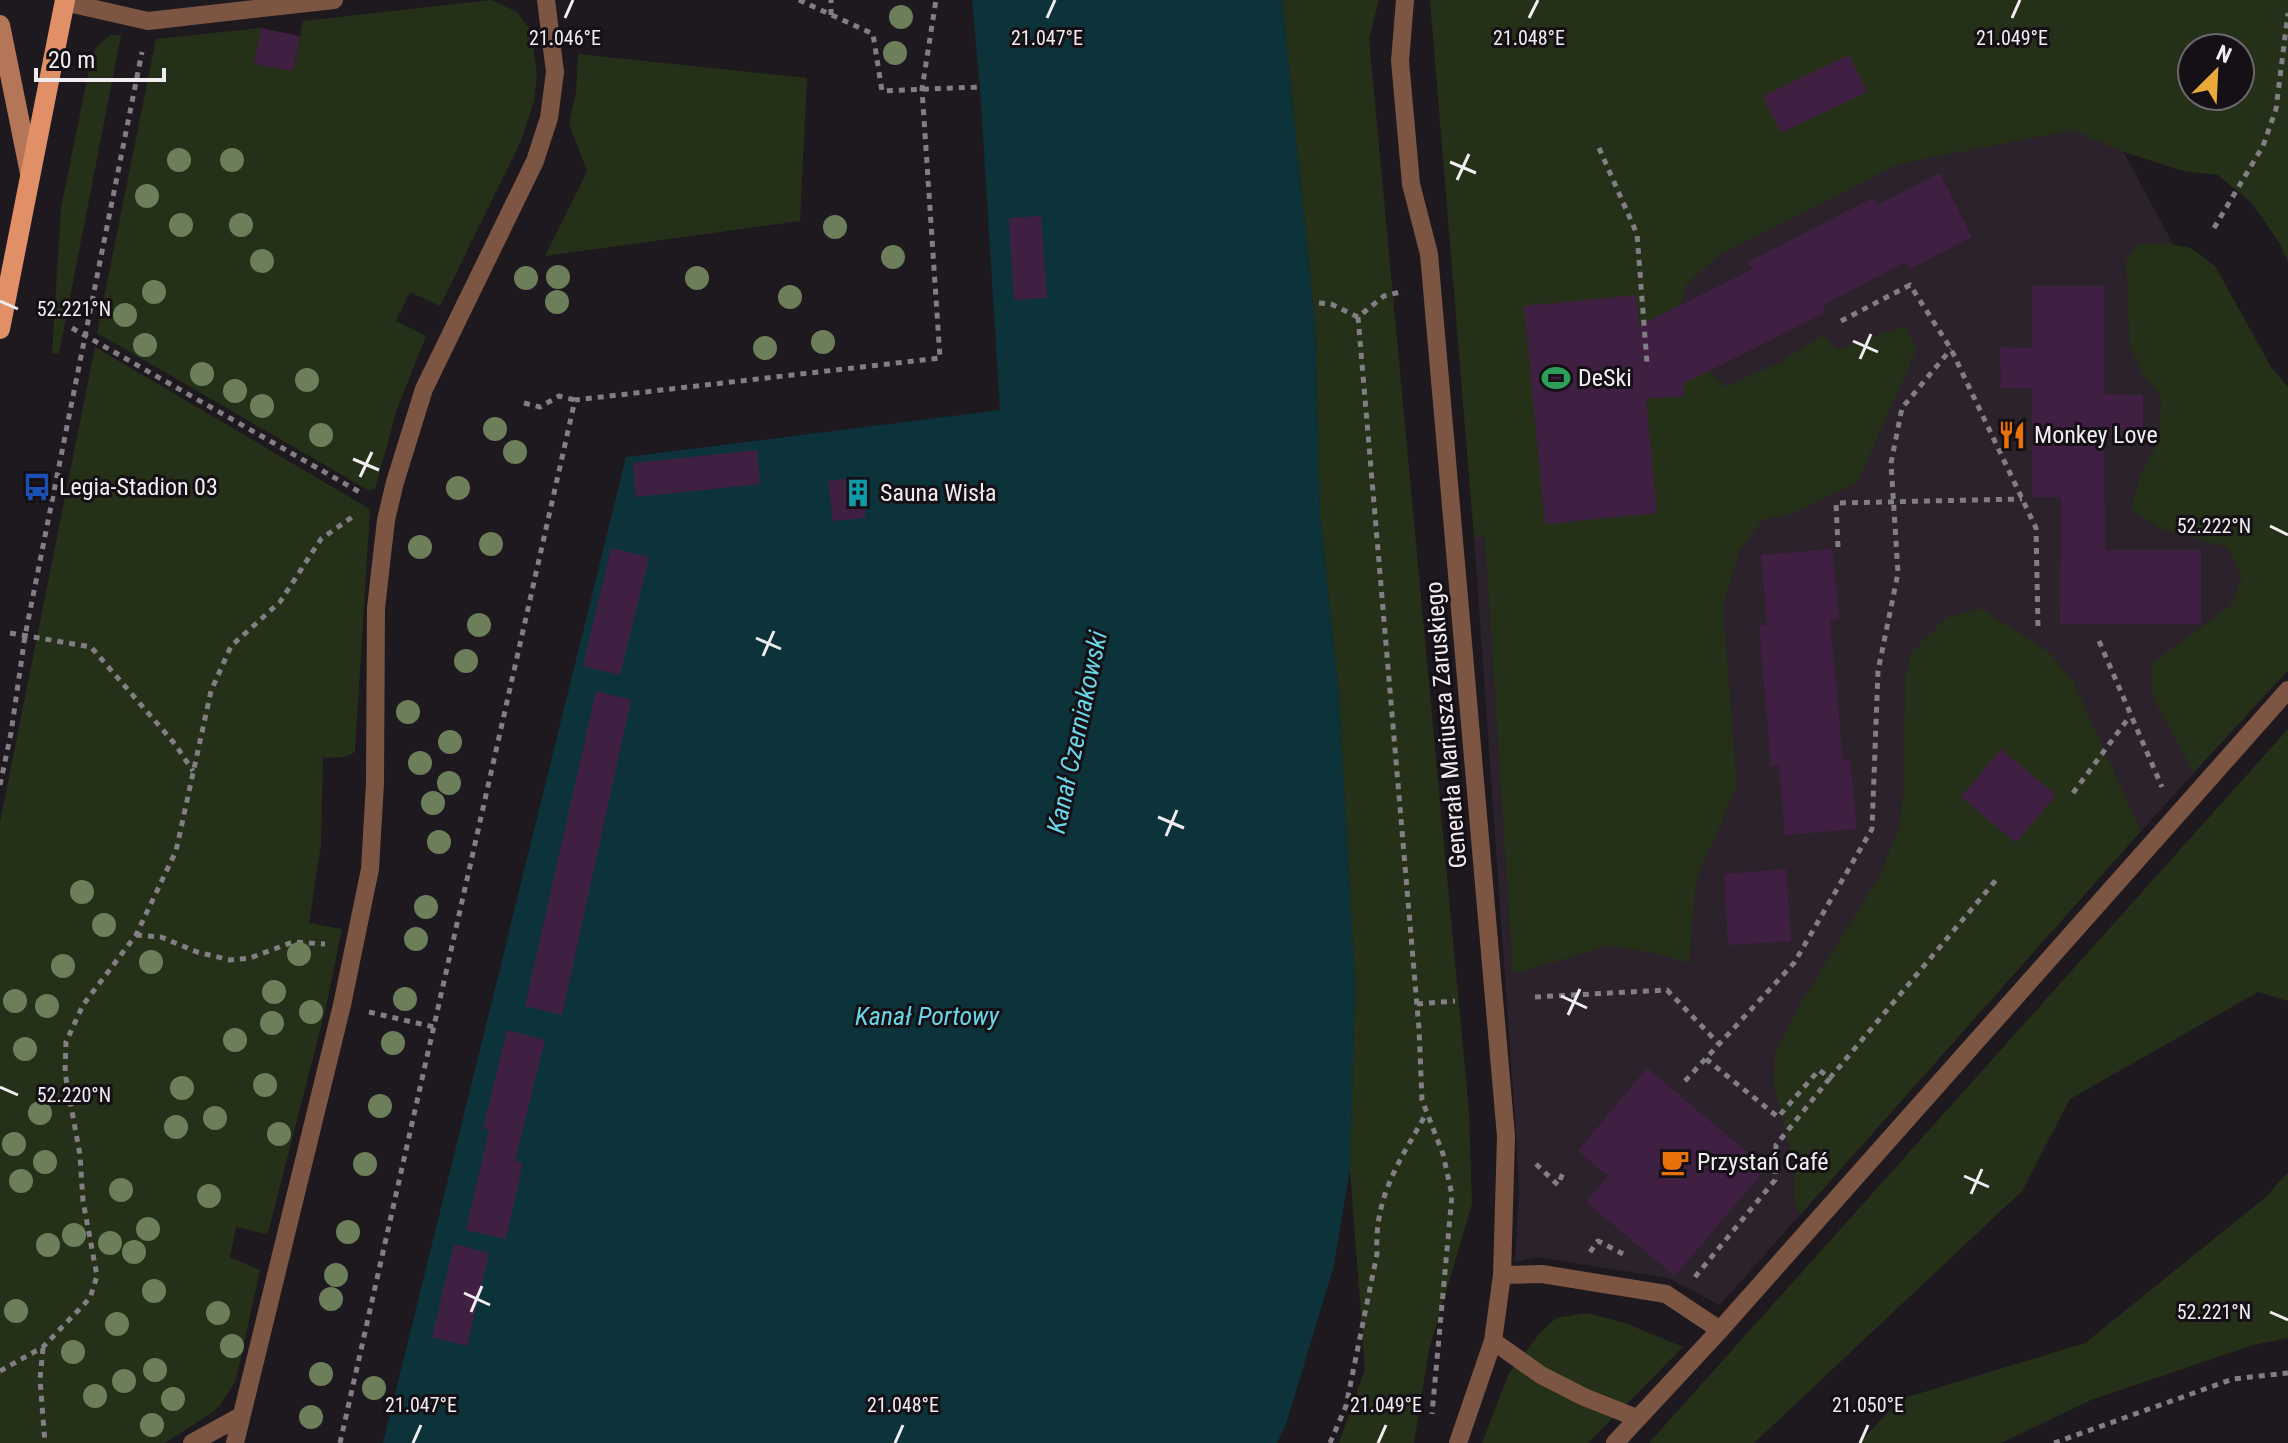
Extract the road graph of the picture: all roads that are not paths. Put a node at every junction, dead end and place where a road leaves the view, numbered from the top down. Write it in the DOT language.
graph roads {
  1 [pos="334,0"];
  2 [pos="546,0"];
  3 [pos="1405,0"];
  4 [pos="64,1"];
  5 [pos="0,25"];
  6 [pos="30,173"];
  7 [pos="0,329"];
  8 [pos="2288,690"];
  9 [pos="1502,1275"];
  10 [pos="1720,1330"];
  11 [pos="1493,1341"];
  12 [pos="241,1416"];
  13 [pos="1637,1418"];
  14 [pos="192,1443"];
  15 [pos="235,1443"];
  16 [pos="1458,1443"];
  17 [pos="1615,1443"];
  1 -- 4 [label="lane"];
  2 -- 12 [label="lane"];
  3 -- 9 [label="lane, Generała Mariusza Zaruskiego"];
  4 -- 6 [label="main road"];
  5 -- 6 [label="street"];
  6 -- 7 [label="main road"];
  8 -- 10 [label="lane"];
  9 -- 10 [label="lane"];
  9 -- 11 [label="lane, Generała Mariusza Zaruskiego"];
  10 -- 13 [label="lane"];
  11 -- 13 [label="lane"];
  11 -- 16 [label="lane, Generała Mariusza Zaruskiego"];
  12 -- 14 [label="lane"];
  12 -- 15 [label="lane"];
  13 -- 17 [label="lane"];
}
